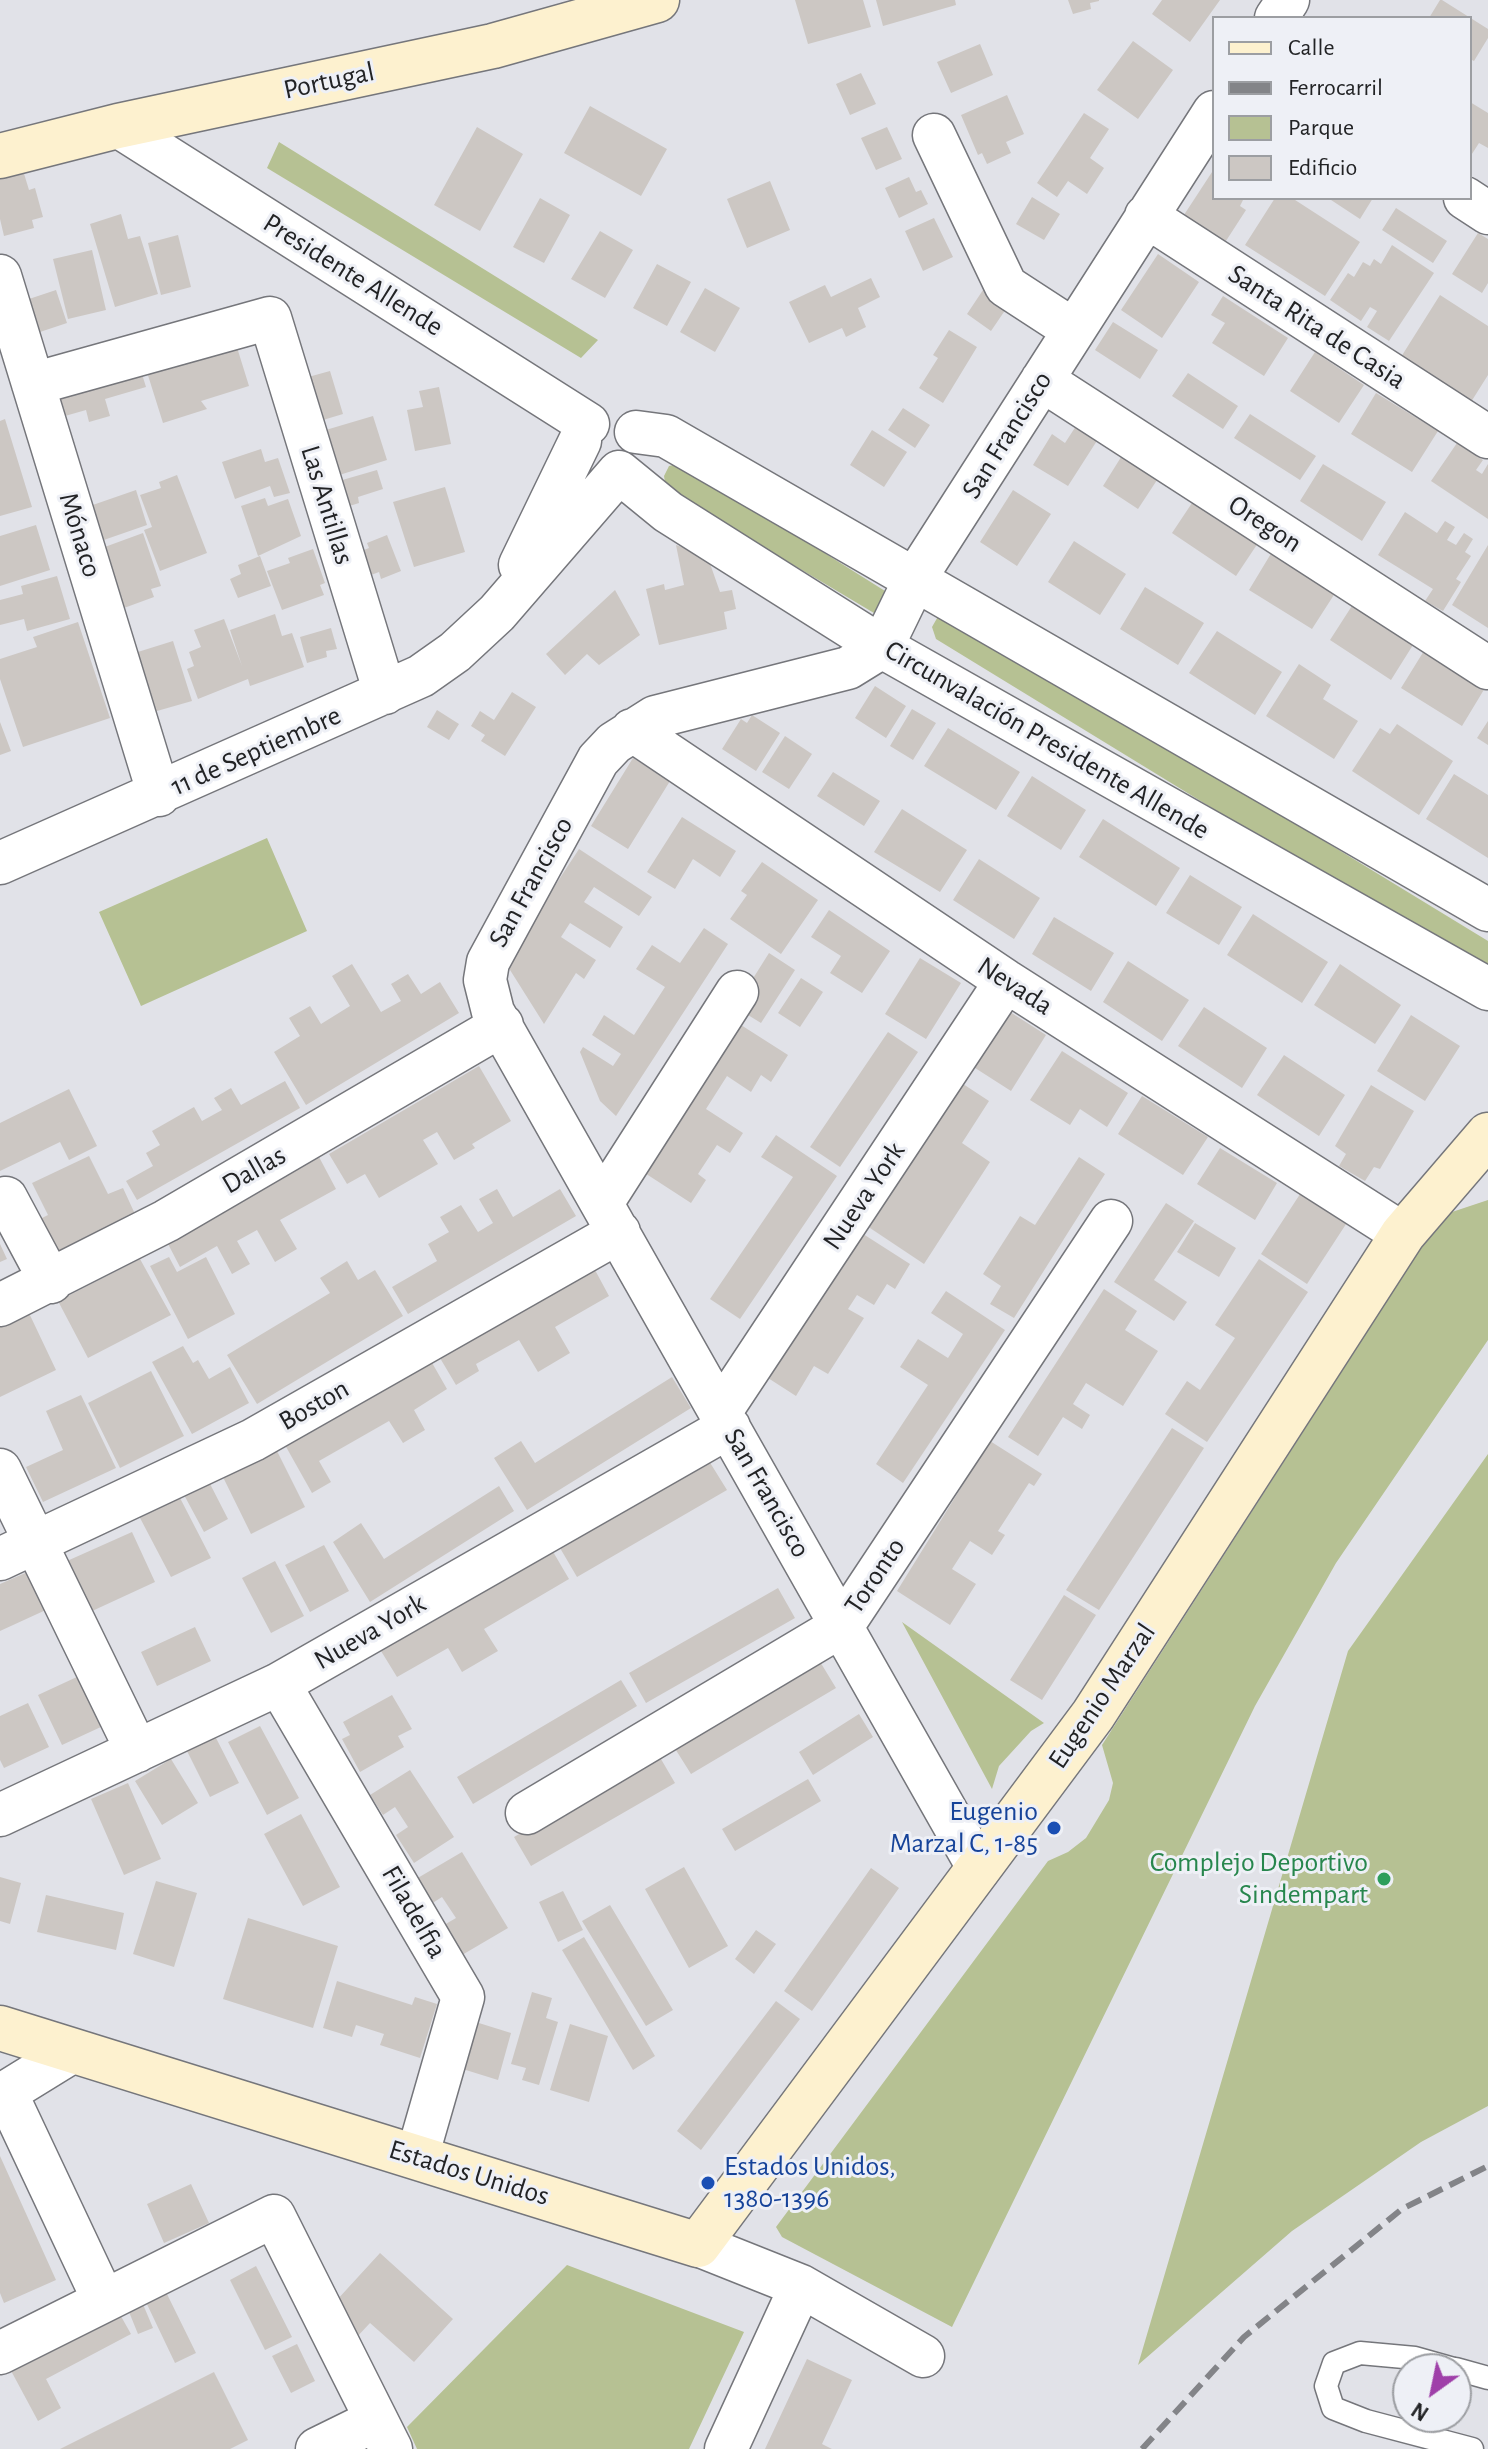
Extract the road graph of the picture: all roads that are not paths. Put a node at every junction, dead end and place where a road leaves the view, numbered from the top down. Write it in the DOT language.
graph roads {
  1 [pos="657,0"];
  2 [pos="1212,115"];
  3 [pos="118,126"];
  4 [pos="934,135"];
  5 [pos="0,156"];
  6 [pos="1468,200"];
  7 [pos="1488,213"];
  8 [pos="1146,216"];
  9 [pos="0,276"];
  10 [pos="1072,329"];
  11 [pos="1042,380"];
  12 [pos="33,384"];
  13 [pos="584,432"];
  14 [pos="636,432"];
  15 [pos="1488,437"];
  16 [pos="619,472"];
  17 [pos="916,577"];
  18 [pos="497,613"];
  19 [pos="882,647"];
  20 [pos="1488,668"];
  21 [pos="385,693"];
  22 [pos="632,730"];
  23 [pos="159,795"];
  24 [pos="0,863"];
  25 [pos="1488,910"];
  26 [pos="1006,981"];
  27 [pos="1488,989"];
  28 [pos="737,992"];
  29 [pos="502,1025"];
  30 [pos="1488,1135"];
  31 [pos="6,1198"];
  32 [pos="610,1217"];
  33 [pos="1111,1221"];
  34 [pos="1403,1234"];
  35 [pos="51,1282"];
  36 [pos="0,1305"];
  37 [pos="725,1419"];
  38 [pos="0,1470"];
  39 [pos="17,1551"];
  40 [pos="843,1625"];
  41 [pos="279,1684"];
  42 [pos="137,1751"];
  43 [pos="527,1813"];
  44 [pos="0,1815"];
  45 [pos="979,1869"];
  46 [pos="0,2028"];
  47 [pos="73,2051"];
  48 [pos="3,2095"];
  49 [pos="417,2157"];
  50 [pos="698,2245"];
  51 [pos="801,2286"];
  52 [pos="104,2301"];
  53 [pos="0,2353"];
  54 [pos="923,2356"];
  55 [pos="1392,2356"];
  56 [pos="1392,2428"];
  57 [pos="1411,2433"];
  58 [pos="383,2434"];
  59 [pos="317,2449"];
  60 [pos="726,2449"];
  61 [pos="1472,2449"];
  1 -- 3 [label="main road, Portugal"];
  2 -- 8 [label="street, San Francisco"];
  3 -- 5 [label="main road, Portugal"];
  3 -- 13 [label="street, Presidente Allende"];
  4 -- 10 [label="street"];
  6 -- 7 [label="street"];
  8 -- 10 [label="street, San Francisco"];
  8 -- 15 [label="street, Santa Rita de Casia"];
  9 -- 12 [label="street, Mónaco"];
  10 -- 11 [label="street, San Francisco"];
  11 -- 17 [label="street, San Francisco"];
  11 -- 20 [label="street, Oregon"];
  12 -- 21 [label="street, Las Antillas"];
  12 -- 23 [label="street, Mónaco"];
  13 -- 14 [label="street"];
  13 -- 16 [label="street, Circunvalación Presidente Allende"];
  13 -- 18 [label="street, 11 de Septiembre"];
  14 -- 16 [label="street"];
  14 -- 17 [label="street"];
  16 -- 18 [label="street, 11 de Septiembre"];
  16 -- 19 [label="street, Circunvalación Presidente Allende"];
  17 -- 19 [label="street, San Francisco"];
  17 -- 25 [label="street"];
  18 -- 21 [label="street, 11 de Septiembre"];
  19 -- 22 [label="street, San Francisco"];
  19 -- 27 [label="street, Circunvalación Presidente Allende"];
  21 -- 23 [label="street, 11 de Septiembre"];
  22 -- 26 [label="street, Nevada"];
  22 -- 29 [label="street, San Francisco"];
  23 -- 24 [label="street, 11 de Septiembre"];
  26 -- 34 [label="street, Nevada"];
  26 -- 37 [label="street, Nueva York"];
  28 -- 32 [label="street, Boston"];
  29 -- 32 [label="street, San Francisco"];
  29 -- 35 [label="street, Dallas"];
  30 -- 34 [label="main road, Eugenio Marzal"];
  31 -- 35 [label="street"];
  32 -- 37 [label="street, San Francisco"];
  32 -- 39 [label="street, Boston"];
  33 -- 40 [label="street, Toronto"];
  34 -- 45 [label="main road, Eugenio Marzal"];
  35 -- 36 [label="street, Dallas"];
  37 -- 40 [label="street, San Francisco"];
  37 -- 41 [label="street, Nueva York"];
  38 -- 39 [label="street"];
  39 -- 42 [label="street"];
  40 -- 43 [label="street, Toronto"];
  40 -- 45 [label="street, San Francisco"];
  41 -- 42 [label="street, Nueva York"];
  41 -- 49 [label="street, Filadelfia"];
  42 -- 44 [label="street, Nueva York"];
  45 -- 50 [label="main road, Eugenio Marzal"];
  46 -- 47 [label="main road, Estados Unidos"];
  47 -- 48 [label="street"];
  47 -- 49 [label="main road, Estados Unidos"];
  48 -- 52 [label="street"];
  49 -- 50 [label="main road, Estados Unidos"];
  50 -- 51 [label="street, Estados Unidos"];
  51 -- 54 [label="street, Estados Unidos"];
  51 -- 60 [label="street"];
  52 -- 53 [label="street"];
  52 -- 58 [label="street"];
  55 -- 56 [label="lane"];
  57 -- 61 [label="lane"];
  58 -- 59 [label="street"];
}
